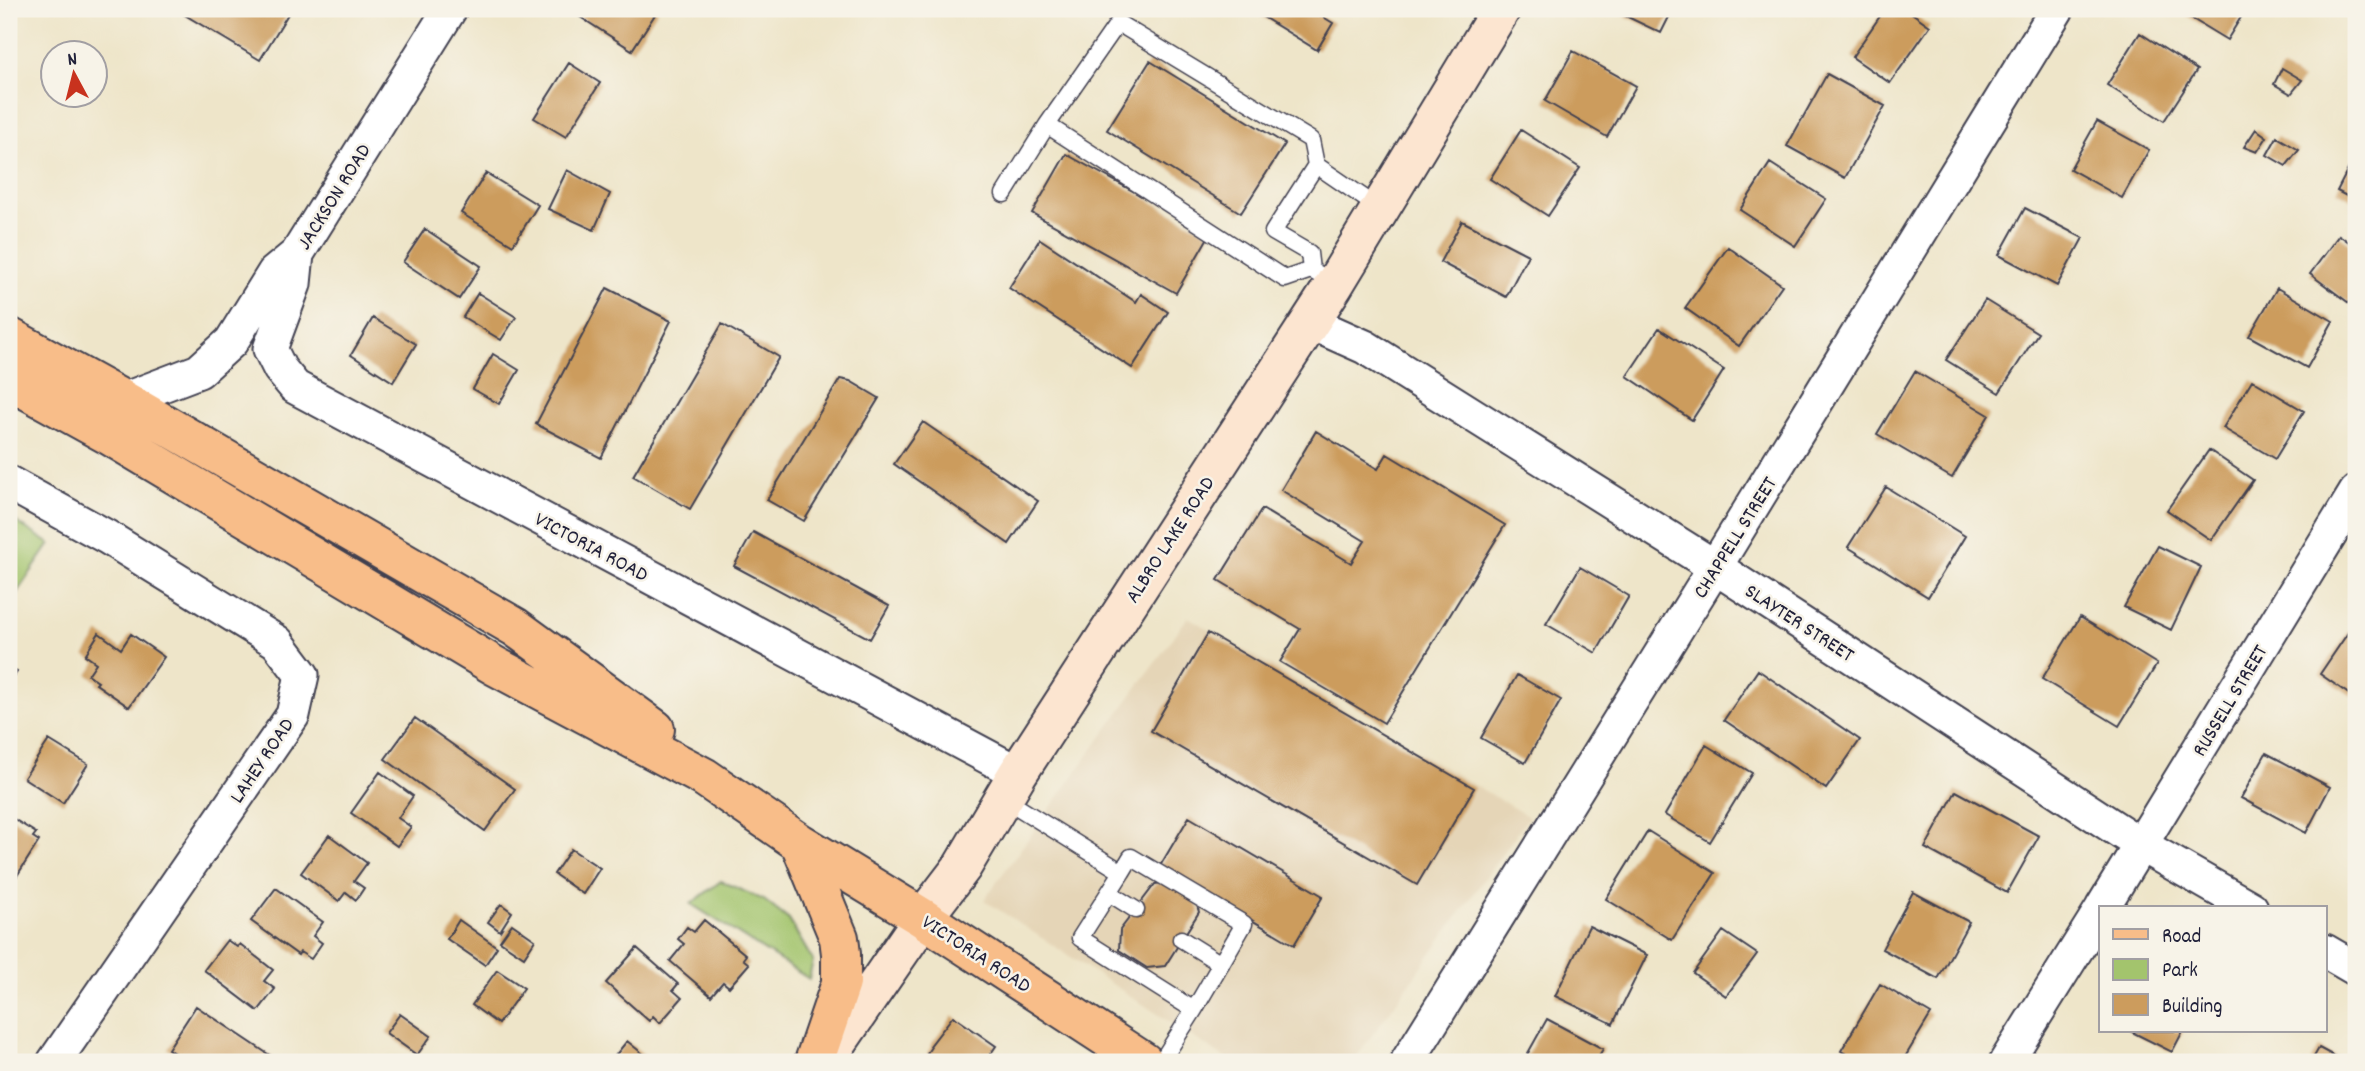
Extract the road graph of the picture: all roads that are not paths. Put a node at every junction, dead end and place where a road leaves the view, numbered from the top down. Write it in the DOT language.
graph roads {
  1 [pos="450,9"];
  2 [pos="1501,9"];
  3 [pos="2057,9"];
  4 [pos="1047,125"];
  5 [pos="1316,165"];
  6 [pos="1004,194"];
  7 [pos="1379,208"];
  8 [pos="297,254"];
  9 [pos="1322,277"];
  10 [pos="1309,322"];
  11 [pos="9,337"];
  12 [pos="9,380"];
  13 [pos="123,400"];
  14 [pos="9,483"];
  15 [pos="2356,492"];
  16 [pos="1715,567"];
  17 [pos="704,776"];
  18 [pos="1011,785"];
  19 [pos="800,844"];
  20 [pos="2141,845"];
  21 [pos="1122,872"];
  22 [pos="1109,893"];
  23 [pos="2103,906"];
  24 [pos="2248,906"];
  25 [pos="1136,910"];
  26 [pos="2099,912"];
  27 [pos="923,918"];
  28 [pos="1181,939"];
  29 [pos="2326,952"];
  30 [pos="1221,964"];
  31 [pos="2356,969"];
  32 [pos="1194,1010"];
  33 [pos="54,1062"];
  34 [pos="814,1062"];
  35 [pos="824,1062"];
  36 [pos="1144,1062"];
  37 [pos="1161,1062"];
  38 [pos="1407,1062"];
  39 [pos="2006,1062"];
  1 -- 8 [label="street, JACKSON ROAD"];
  2 -- 7 [label="street, ALBRO LAKE ROAD"];
  3 -- 16 [label="street, CHAPPELL STREET"];
  4 -- 5 [label="lane"];
  4 -- 6 [label="lane"];
  4 -- 9 [label="lane"];
  5 -- 7 [label="lane"];
  5 -- 9 [label="lane"];
  7 -- 9 [label="street, ALBRO LAKE ROAD"];
  8 -- 13 [label="street, JACKSON ROAD"];
  8 -- 18 [label="street, VICTORIA ROAD"];
  9 -- 10 [label="street, ALBRO LAKE ROAD"];
  10 -- 16 [label="street, SLAYTER STREET"];
  10 -- 18 [label="street, ALBRO LAKE ROAD"];
  11 -- 13 [label="main road, VICTORIA ROAD"];
  12 -- 17 [label="main road, VICTORIA ROAD"];
  13 -- 17 [label="main road, VICTORIA ROAD"];
  14 -- 33 [label="street, LAHEY ROAD"];
  15 -- 20 [label="street, RUSSELL STREET"];
  16 -- 20 [label="street, SLAYTER STREET"];
  16 -- 38 [label="street, CHAPPELL STREET"];
  17 -- 19 [label="main road, VICTORIA ROAD"];
  18 -- 21 [label="lane"];
  18 -- 27 [label="street, ALBRO LAKE ROAD"];
  19 -- 27 [label="main road, VICTORIA ROAD"];
  19 -- 34 [label="main road"];
  20 -- 23 [label="street, RUSSELL STREET"];
  20 -- 24 [label="street, SLAYTER STREET"];
  21 -- 22 [label="lane"];
  21 -- 30 [label="lane"];
  22 -- 25 [label="lane"];
  22 -- 32 [label="lane"];
  26 -- 39 [label="street, RUSSELL STREET"];
  27 -- 35 [label="street, ALBRO LAKE ROAD"];
  27 -- 36 [label="main road, VICTORIA ROAD"];
  28 -- 30 [label="lane"];
  29 -- 31 [label="street"];
  30 -- 32 [label="lane"];
  32 -- 37 [label="lane"];
}
